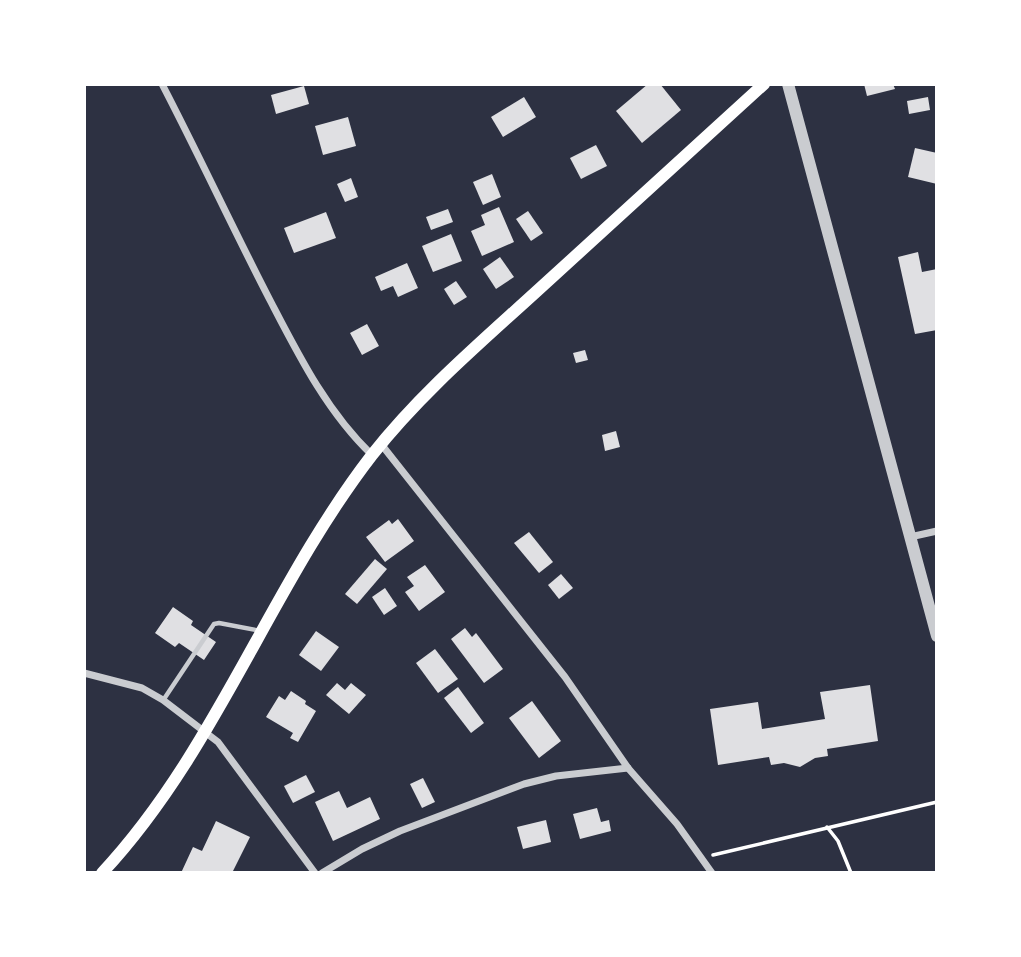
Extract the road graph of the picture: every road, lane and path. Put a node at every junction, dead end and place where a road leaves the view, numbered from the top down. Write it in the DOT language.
graph roads {
  1 [pos="162,84"];
  2 [pos="764,84"];
  3 [pos="788,84"];
  4 [pos="381,444"];
  5 [pos="372,456"];
  6 [pos="937,531"];
  7 [pos="910,537"];
  8 [pos="261,631"];
  9 [pos="937,636"];
  10 [pos="84,673"];
  11 [pos="163,700"];
  12 [pos="205,731"];
  13 [pos="628,768"];
  14 [pos="937,802"];
  15 [pos="827,827"];
  16 [pos="701,858"];
  17 [pos="102,873"];
  18 [pos="315,873"];
  19 [pos="322,873"];
  20 [pos="712,873"];
  21 [pos="852,873"];
  1 -- 5 [label="street"];
  2 -- 4 [label="main road"];
  3 -- 7 [label="street"];
  4 -- 5 [label="main road"];
  4 -- 13 [label="street"];
  5 -- 8 [label="main road"];
  6 -- 7 [label="street"];
  7 -- 9 [label="street"];
  8 -- 11 [label="lane"];
  8 -- 12 [label="main road"];
  10 -- 11 [label="street"];
  11 -- 12 [label="street"];
  12 -- 17 [label="main road"];
  12 -- 18 [label="street"];
  13 -- 16 [label="street"];
  13 -- 19 [label="street"];
  14 -- 15 [label="path"];
  15 -- 16 [label="path"];
  15 -- 21 [label="path"];
  16 -- 20 [label="street"];
}
